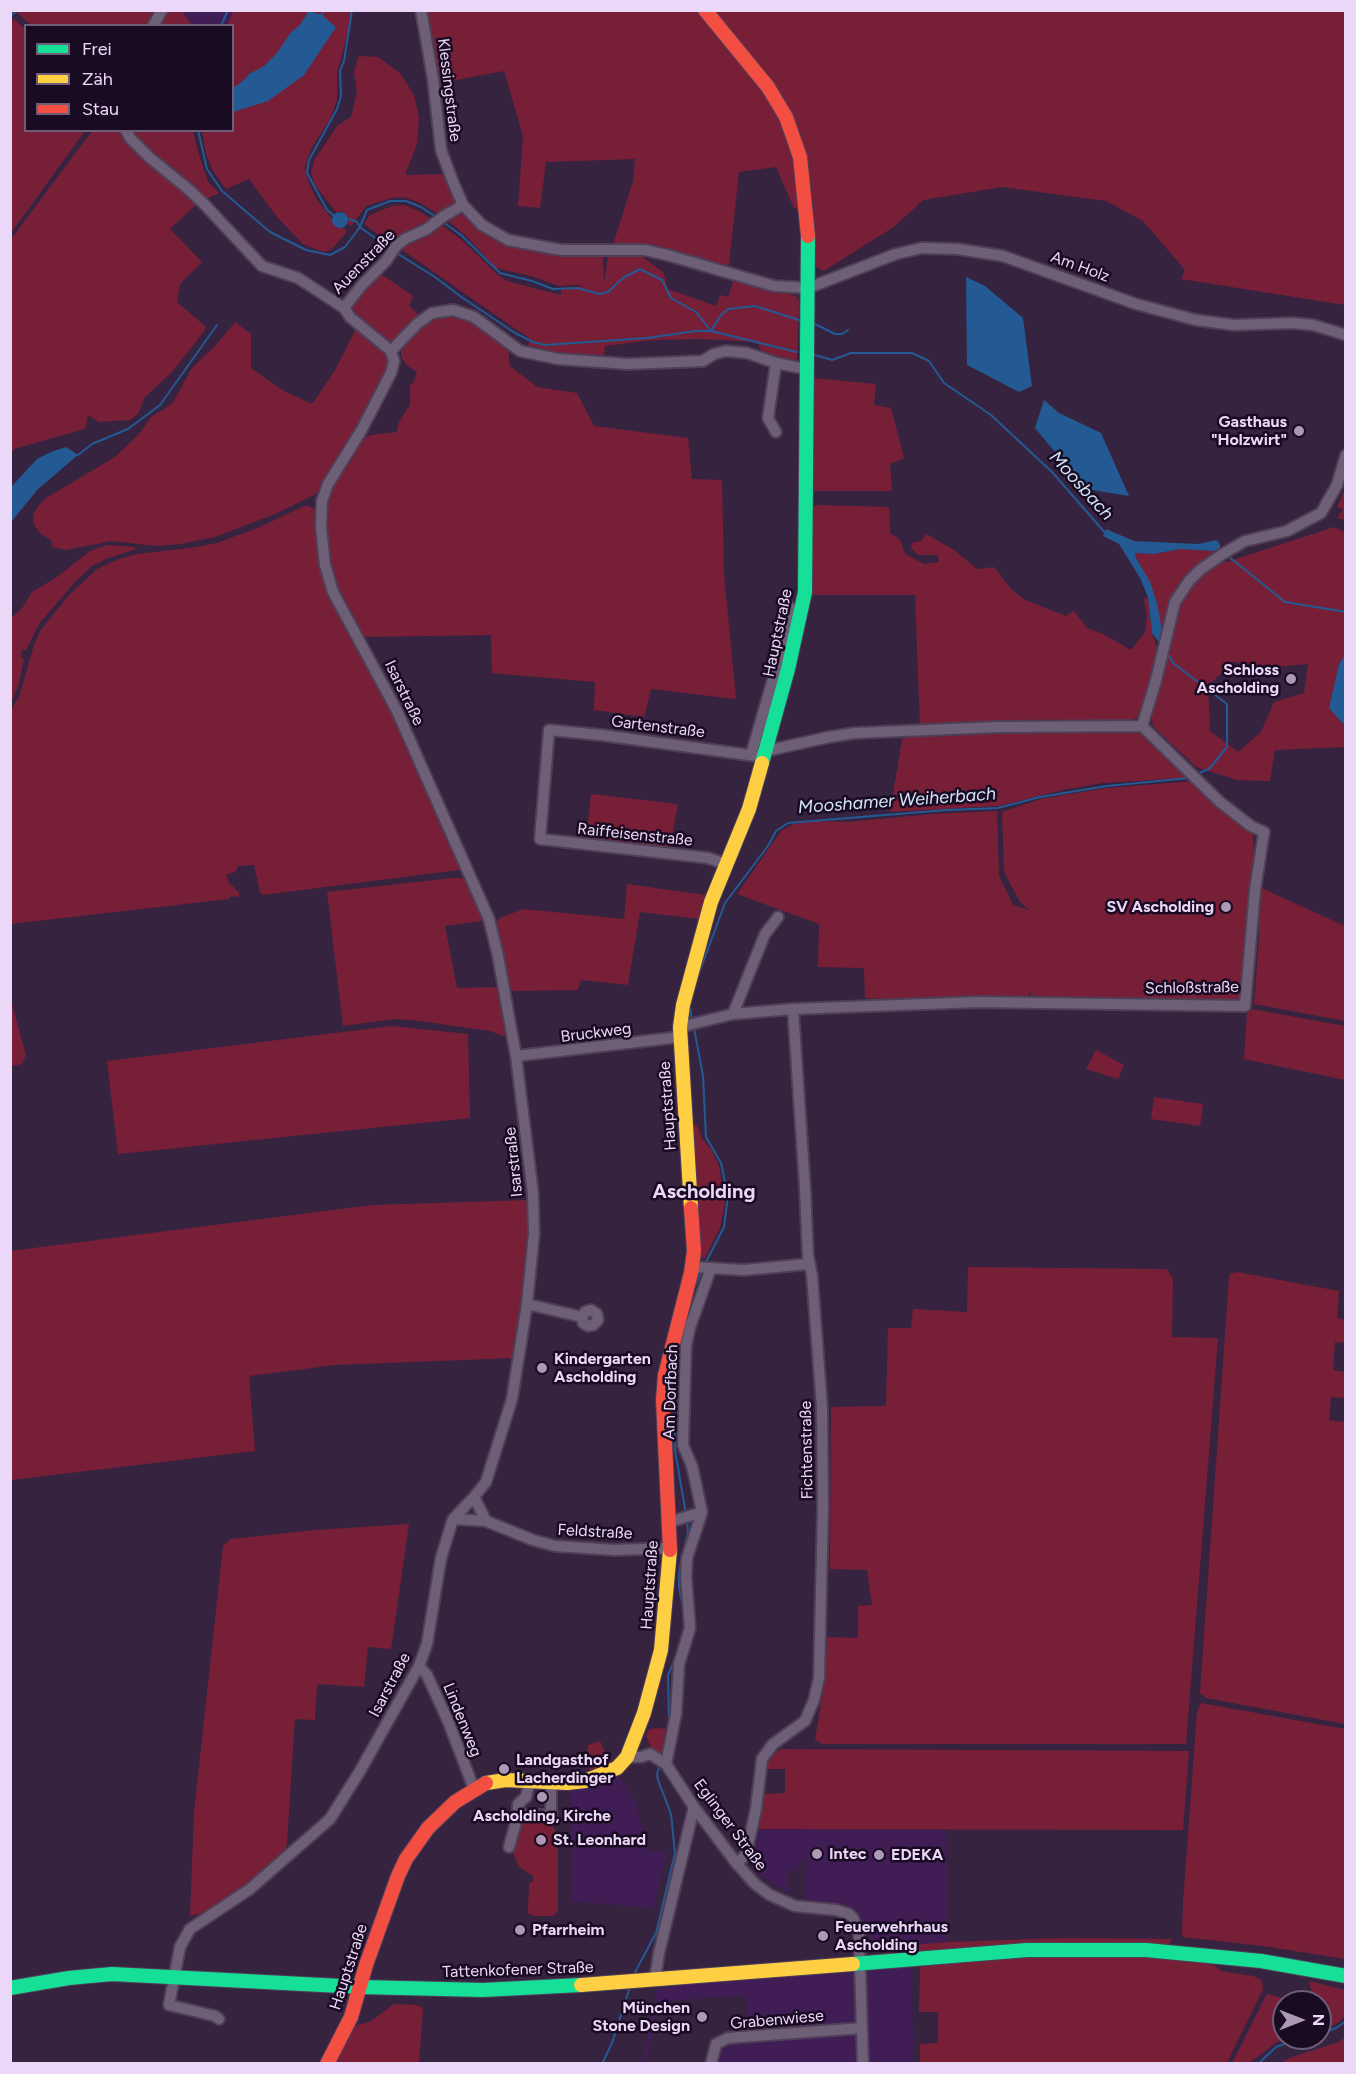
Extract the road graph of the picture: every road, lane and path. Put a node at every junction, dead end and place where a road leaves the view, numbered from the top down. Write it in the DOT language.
graph roads {
  1 [pos="162,10"];
  2 [pos="422,10"];
  3 [pos="705,10"];
  4 [pos="154,24"];
  5 [pos="127,132"];
  6 [pos="463,206"];
  7 [pos="808,288"];
  8 [pos="344,308"];
  9 [pos="1346,335"];
  10 [pos="392,351"];
  11 [pos="776,363"];
  12 [pos="806,369"];
  13 [pos="776,432"];
  14 [pos="1346,455"];
  15 [pos="790,607"];
  16 [pos="1142,726"];
  17 [pos="760,754"];
  18 [pos="540,839"];
  19 [pos="726,864"];
  20 [pos="778,917"];
  21 [pos="793,1009"];
  22 [pos="733,1014"];
  23 [pos="686,1028"];
  24 [pos="516,1056"];
  25 [pos="809,1264"];
  26 [pos="702,1268"];
  27 [pos="528,1304"];
  28 [pos="582,1317"];
  29 [pos="474,1497"];
  30 [pos="702,1512"];
  31 [pos="453,1519"];
  32 [pos="680,1519"];
  33 [pos="486,1521"];
  34 [pos="670,1548"];
  35 [pos="418,1666"];
  36 [pos="635,1739"];
  37 [pos="627,1757"];
  38 [pos="660,1760"];
  39 [pos="530,1780"];
  40 [pos="552,1782"];
  41 [pos="474,1789"];
  42 [pos="694,1807"];
  43 [pos="518,1815"];
  44 [pos="509,1847"];
  45 [pos="737,1864"];
  46 [pos="861,1964"];
  47 [pos="176,1976"];
  48 [pos="1346,1976"];
  49 [pos="648,1980"];
  50 [pos="360,1987"];
  51 [pos="10,1988"];
  52 [pos="219,2019"];
  53 [pos="862,2028"];
  54 [pos="327,2064"];
  55 [pos="711,2064"];
  56 [pos="863,2064"];
  1 -- 4 [label="street"];
  2 -- 6 [label="street, Klessingstraße"];
  3 -- 7 [label="main road, Hauptstraße"];
  5 -- 8 [label="street, Auenstraße"];
  6 -- 7 [label="street"];
  6 -- 8 [label="street, Auenstraße"];
  7 -- 9 [label="street, Am Holz"];
  7 -- 12 [label="main road, Hauptstraße"];
  8 -- 10 [label="street"];
  10 -- 11 [label="street"];
  10 -- 24 [label="street, Isarstraße"];
  11 -- 12 [label="street"];
  11 -- 13 [label="street"];
  12 -- 17 [label="main road, Hauptstraße"];
  14 -- 16 [label="street"];
  15 -- 17 [label="street"];
  16 -- 17 [label="street"];
  16 -- 21 [label="street, Schloßstraße"];
  17 -- 18 [label="street, Gartenstraße"];
  17 -- 19 [label="main road, Hauptstraße"];
  18 -- 19 [label="street, Raiffeisenstraße"];
  19 -- 23 [label="main road, Hauptstraße"];
  20 -- 22 [label="street"];
  21 -- 22 [label="street, Schloßstraße"];
  21 -- 25 [label="street, Fichtenstraße"];
  22 -- 23 [label="street, Schloßstraße"];
  23 -- 24 [label="street, Bruckweg"];
  23 -- 26 [label="main road, Hauptstraße"];
  24 -- 27 [label="street, Isarstraße"];
  25 -- 26 [label="street"];
  25 -- 45 [label="street, Fichtenstraße"];
  26 -- 30 [label="street, Am Dorfbach"];
  26 -- 32 [label="main road, Hauptstraße"];
  27 -- 28 [label="street"];
  27 -- 29 [label="street, Isarstraße"];
  29 -- 31 [label="street, Isarstraße"];
  29 -- 33 [label="street"];
  30 -- 32 [label="street"];
  30 -- 38 [label="street"];
  31 -- 33 [label="street, Feldstraße"];
  31 -- 35 [label="street, Isarstraße"];
  32 -- 34 [label="main road, Hauptstraße"];
  33 -- 34 [label="street, Feldstraße"];
  34 -- 36 [label="main road, Hauptstraße"];
  35 -- 41 [label="street, Lindenweg"];
  35 -- 47 [label="street, Isarstraße"];
  36 -- 37 [label="main road, Hauptstraße"];
  36 -- 38 [label="street, Eglinger Straße"];
  37 -- 38 [label="street"];
  37 -- 40 [label="main road, Hauptstraße"];
  38 -- 42 [label="street, Eglinger Straße"];
  39 -- 40 [label="main road, Hauptstraße"];
  39 -- 41 [label="main road, Hauptstraße"];
  39 -- 43 [label="street"];
  40 -- 43 [label="street"];
  41 -- 50 [label="main road, Hauptstraße"];
  42 -- 45 [label="street, Eglinger Straße"];
  42 -- 49 [label="street"];
  43 -- 44 [label="street"];
  45 -- 46 [label="street, Eglinger Straße"];
  46 -- 48 [label="main road, Tattenkofener Straße"];
  46 -- 49 [label="main road, Tattenkofener Straße"];
  46 -- 53 [label="street"];
  47 -- 50 [label="main road, Tattenkofener Straße"];
  47 -- 51 [label="main road, Tattenkofener Straße"];
  47 -- 52 [label="street"];
  49 -- 50 [label="main road, Tattenkofener Straße"];
  50 -- 54 [label="main road, Hauptstraße"];
  53 -- 55 [label="street, Grabenwiese"];
  53 -- 56 [label="street"];
}
